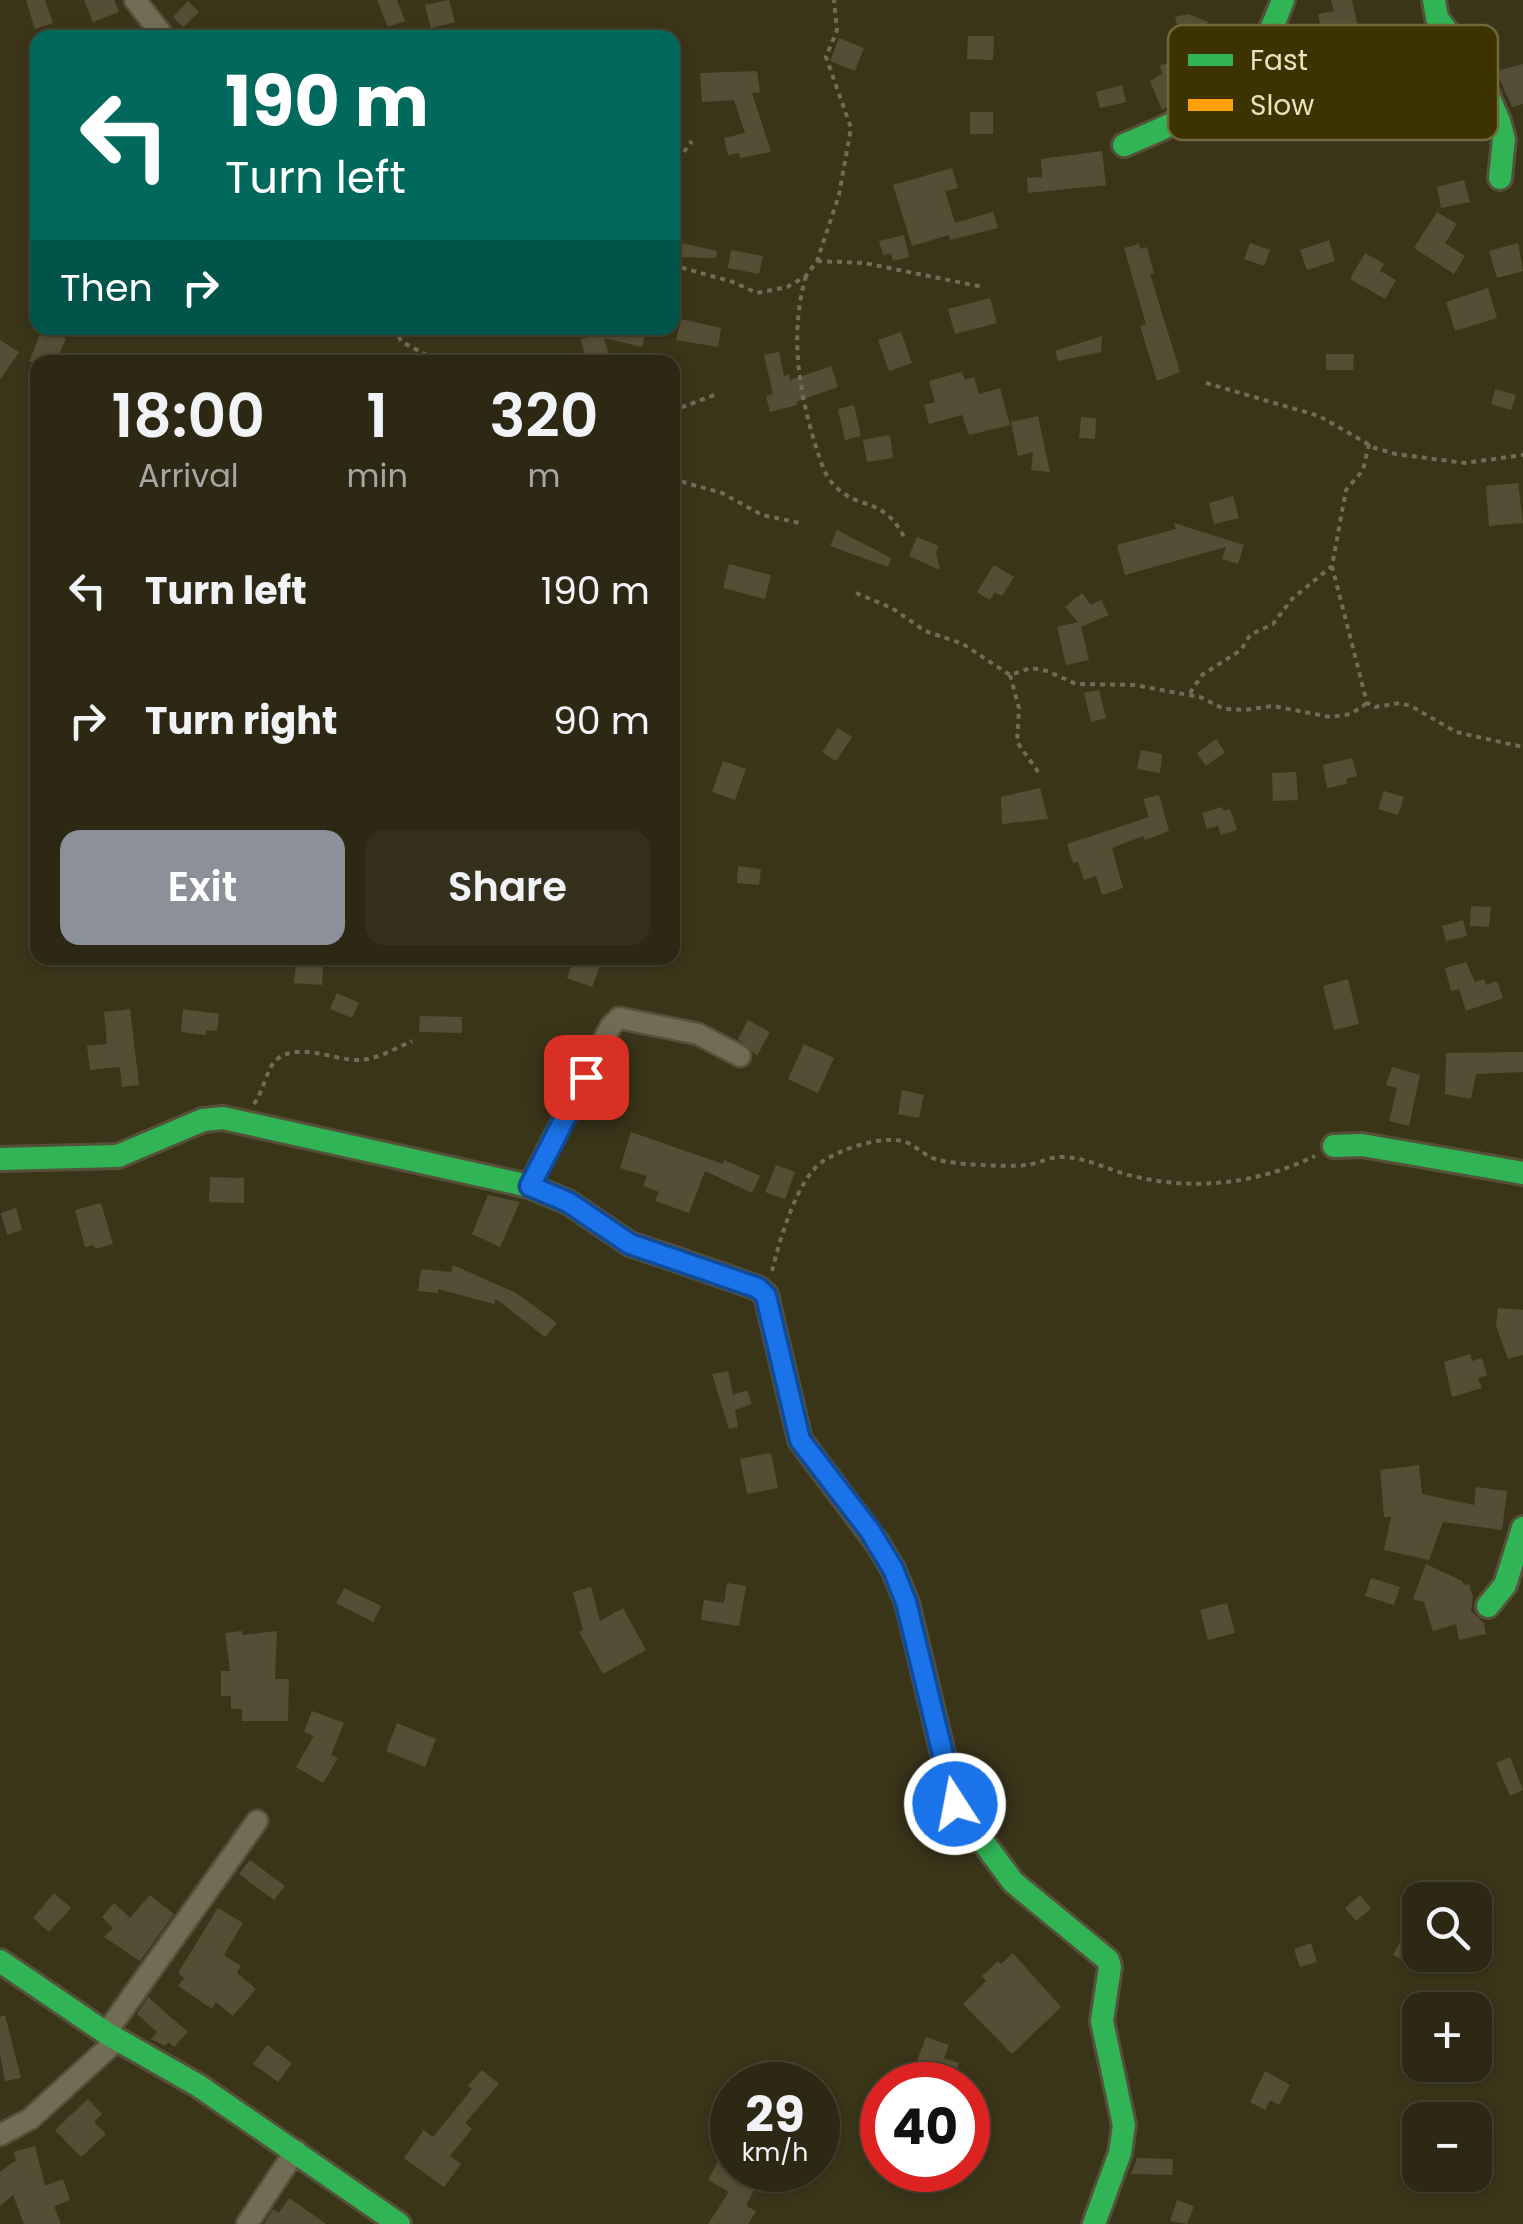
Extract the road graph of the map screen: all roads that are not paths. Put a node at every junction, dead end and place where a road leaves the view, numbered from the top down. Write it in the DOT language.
graph roads {
  1 [pos="135,0"];
  2 [pos="1283,0"];
  3 [pos="1434,0"];
  4 [pos="1276,25"];
  5 [pos="1442,25"];
  6 [pos="159,30"];
  7 [pos="1498,119"];
  8 [pos="1168,126"];
  9 [pos="1124,145"];
  10 [pos="1500,178"];
  11 [pos="740,1056"];
  12 [pos="1334,1146"];
  13 [pos="0,1159"];
  14 [pos="1523,1173"];
  15 [pos="530,1186"];
  16 [pos="1523,1528"];
  17 [pos="1488,1606"];
  18 [pos="257,1822"];
  19 [pos="0,1961"];
  20 [pos="111,2036"];
  21 [pos="0,2136"];
  22 [pos="296,2150"];
  23 [pos="247,2224"];
  24 [pos="399,2224"];
  25 [pos="1094,2224"];
  1 -- 6 [label="street"];
  2 -- 4 [label="street"];
  3 -- 5 [label="street"];
  7 -- 10 [label="street"];
  8 -- 9 [label="street"];
  11 -- 15 [label="street"];
  12 -- 14 [label="street"];
  13 -- 15 [label="street"];
  15 -- 25 [label="street"];
  16 -- 17 [label="street"];
  18 -- 20 [label="street"];
  19 -- 20 [label="street"];
  20 -- 21 [label="street"];
  20 -- 22 [label="street"];
  22 -- 23 [label="street"];
  22 -- 24 [label="street"];
}
